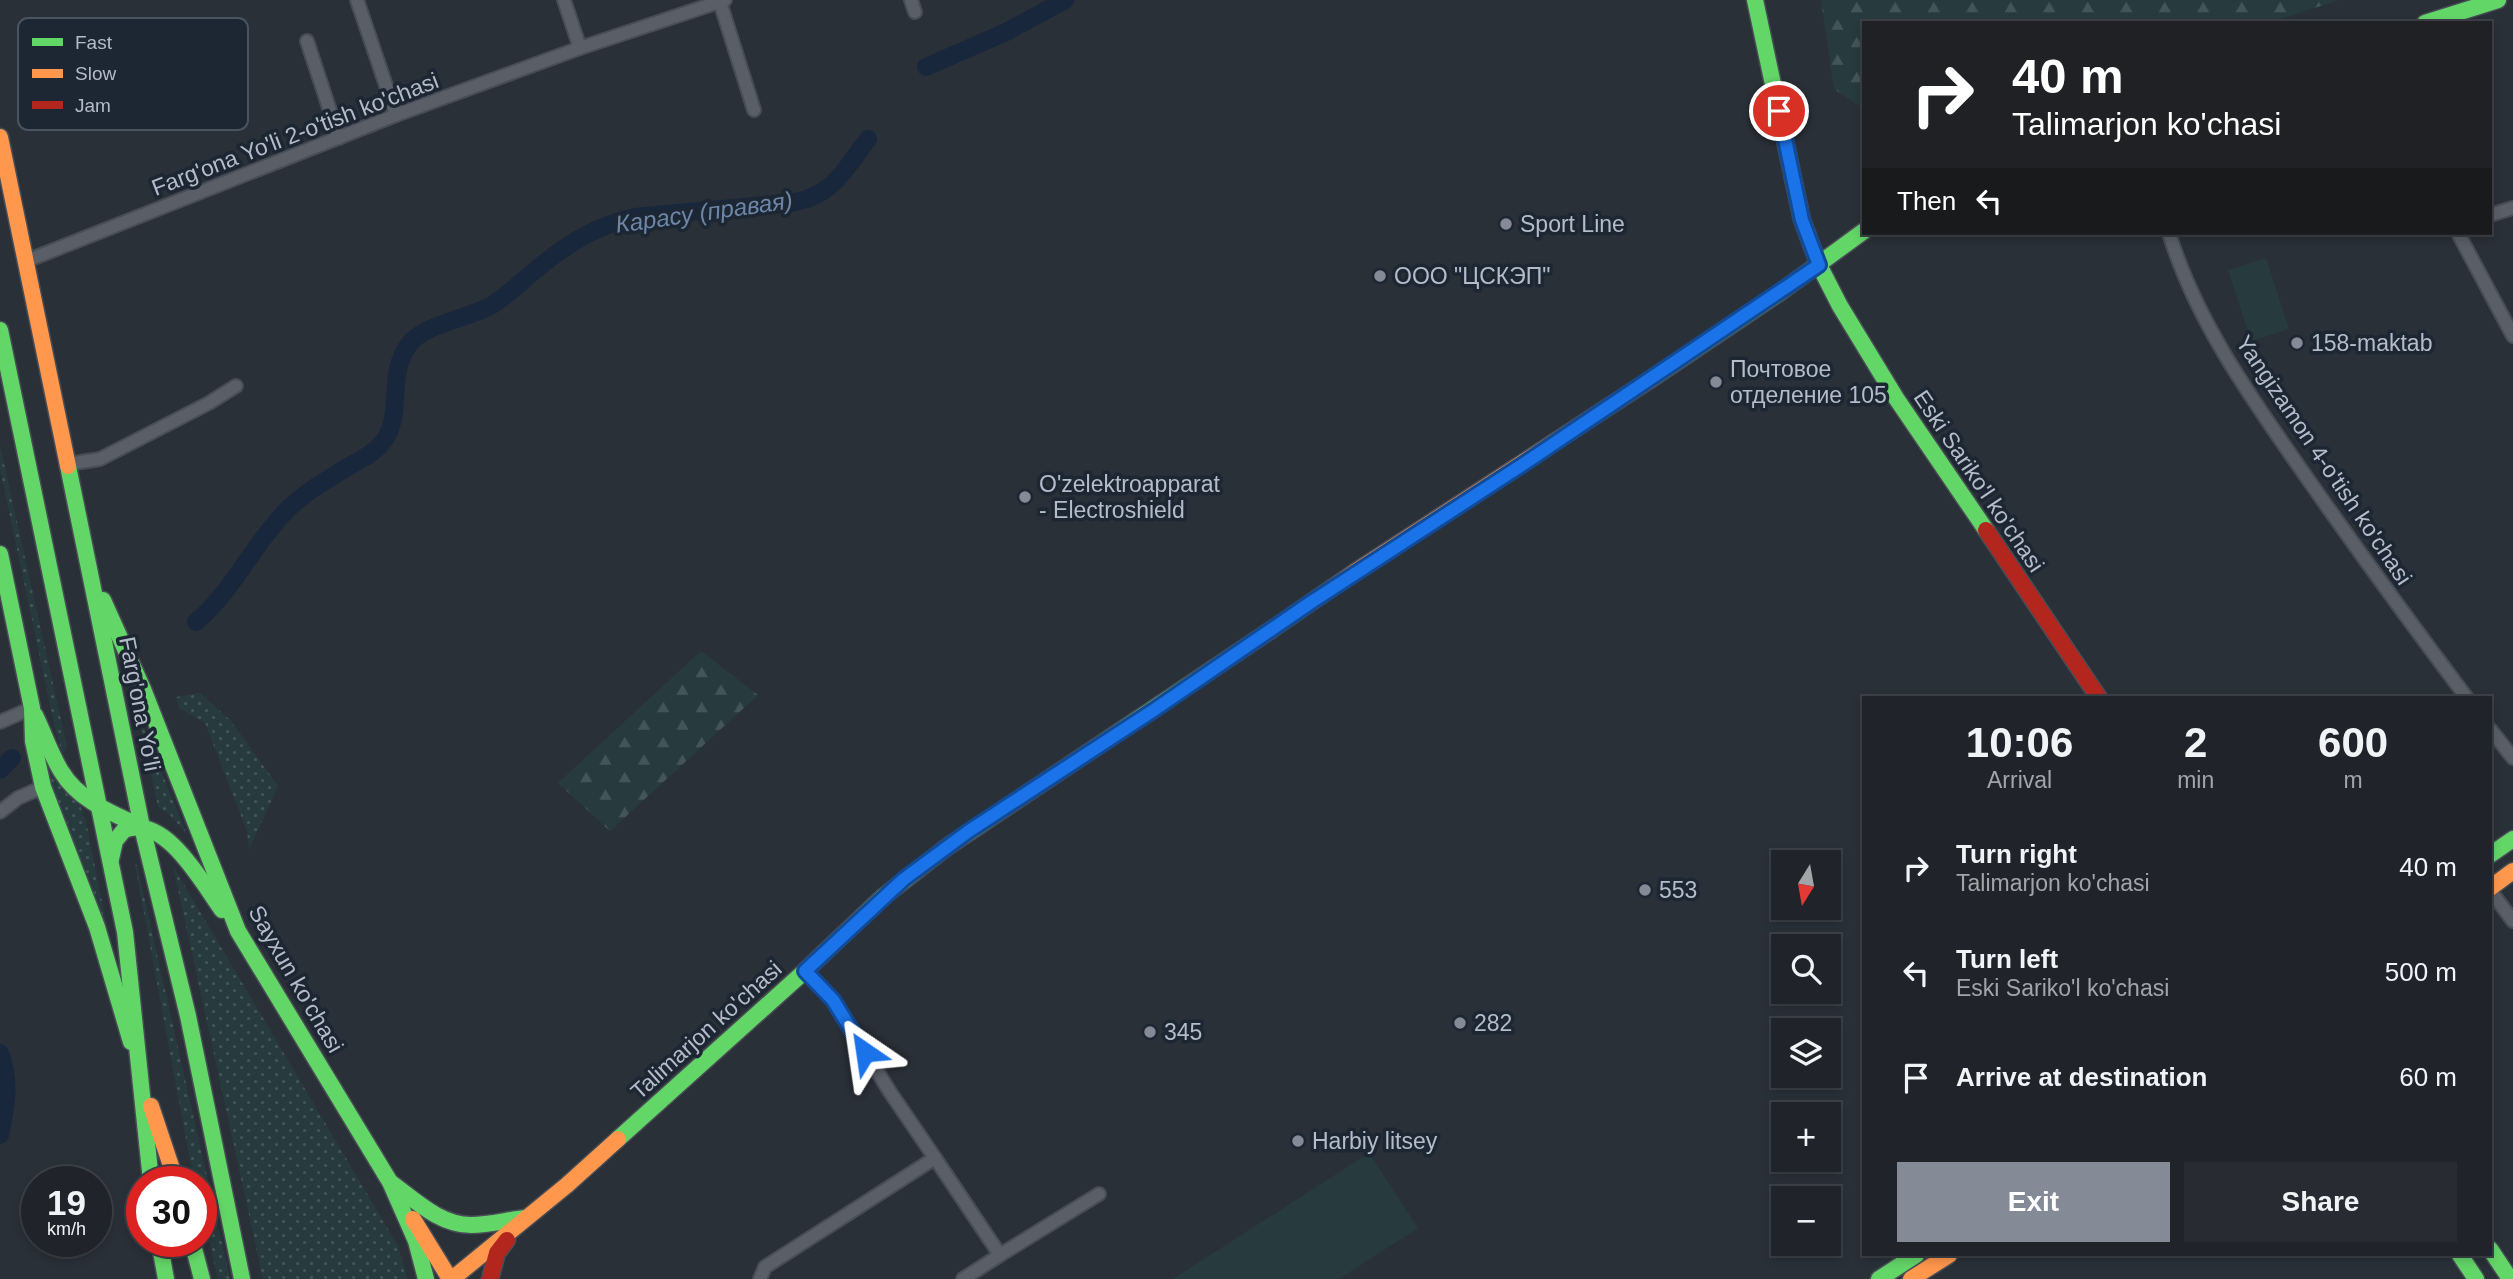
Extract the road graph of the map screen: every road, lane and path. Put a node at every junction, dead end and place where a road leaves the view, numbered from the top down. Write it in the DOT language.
graph roads {
  1 [pos="357,0"];
  2 [pos="564,0"];
  3 [pos="1755,0"];
  4 [pos="2498,0"];
  5 [pos="723,1"];
  6 [pos="2431,21"];
  7 [pos="307,41"];
  8 [pos="580,48"];
  9 [pos="754,110"];
  10 [pos="396,116"];
  11 [pos="0,137"];
  12 [pos="339,138"];
  13 [pos="2513,208"];
  14 [pos="2492,214"];
  15 [pos="1862,233"];
  16 [pos="2170,235"];
  17 [pos="2459,235"];
  18 [pos="26,261"];
  19 [pos="1819,265"];
  20 [pos="0,330"];
  21 [pos="2513,335"];
  22 [pos="236,386"];
  23 [pos="68,464"];
  24 [pos="0,554"];
  25 [pos="89,567"];
  26 [pos="2098,696"];
  27 [pos="2465,696"];
  28 [pos="32,708"];
  29 [pos="0,722"];
  30 [pos="2492,732"];
  31 [pos="2513,758"];
  32 [pos="43,787"];
  33 [pos="98,806"];
  34 [pos="0,812"];
  35 [pos="142,827"];
  36 [pos="2513,839"];
  37 [pos="2492,854"];
  38 [pos="110,863"];
  39 [pos="2513,872"];
  40 [pos="2492,888"];
  41 [pos="2492,892"];
  42 [pos="2513,921"];
  43 [pos="237,932"];
  44 [pos="805,971"];
  45 [pos="140,1072"];
  46 [pos="935,1158"];
  47 [pos="149,1166"];
  48 [pos="171,1166"];
  49 [pos="390,1182"];
  50 [pos="1098,1194"];
  51 [pos="525,1218"];
  52 [pos="2492,1252"];
  53 [pos="1000,1255"];
  54 [pos="1914,1256"];
  55 [pos="1947,1256"];
  56 [pos="2461,1256"];
  57 [pos="162,1257"];
  58 [pos="196,1257"];
  59 [pos="166,1279"];
  60 [pos="202,1279"];
  61 [pos="242,1279"];
  62 [pos="426,1279"];
  63 [pos="451,1279"];
  64 [pos="490,1279"];
  65 [pos="760,1279"];
  66 [pos="963,1279"];
  67 [pos="1879,1279"];
  68 [pos="1911,1279"];
  69 [pos="2476,1279"];
  70 [pos="2510,1279"];
  1 -- 10 [label="street"];
  2 -- 8 [label="street"];
  3 -- 19 [label="main road, Eski Sariko'l ko'chasi"];
  4 -- 6 [label="main road"];
  5 -- 8 [label="street, Farg'ona Yo'li 2-o'tish ko'chasi"];
  5 -- 9 [label="street"];
  7 -- 12 [label="street"];
  8 -- 10 [label="street, Farg'ona Yo'li 2-o'tish ko'chasi"];
  10 -- 12 [label="street, Farg'ona Yo'li 2-o'tish ko'chasi"];
  11 -- 18 [label="main road, Farg'ona Yo'li"];
  12 -- 18 [label="street, Farg'ona Yo'li 2-o'tish ko'chasi"];
  13 -- 14 [label="street"];
  15 -- 19 [label="main road, Talimarjon ko'chasi"];
  16 -- 27 [label="street, Yangizamon 4-o'tish ko'chasi"];
  17 -- 21 [label="street"];
  18 -- 23 [label="main road, Farg'ona Yo'li"];
  19 -- 26 [label="main road, Eski Sariko'l ko'chasi"];
  19 -- 44 [label="main road, Talimarjon ko'chasi"];
  20 -- 33 [label="main road"];
  22 -- 23 [label="street"];
  23 -- 25 [label="main road, Farg'ona Yo'li"];
  24 -- 28 [label="main road"];
  25 -- 35 [label="main road, Farg'ona Yo'li"];
  25 -- 43 [label="main road, Sayxun ko'chasi"];
  28 -- 29 [label="street"];
  28 -- 32 [label="main road"];
  28 -- 33 [label="main road"];
  30 -- 31 [label="street"];
  32 -- 34 [label="street"];
  32 -- 45 [label="main road"];
  33 -- 35 [label="main road"];
  33 -- 38 [label="main road"];
  35 -- 38 [label="main road"];
  35 -- 43 [label="main road"];
  35 -- 61 [label="main road, Farg'ona Yo'li"];
  36 -- 37 [label="main road"];
  38 -- 45 [label="main road"];
  39 -- 40 [label="main road"];
  41 -- 42 [label="street"];
  43 -- 49 [label="main road, Sayxun ko'chasi"];
  44 -- 46 [label="street"];
  44 -- 51 [label="main road, Talimarjon ko'chasi"];
  45 -- 47 [label="main road"];
  45 -- 48 [label="main road"];
  46 -- 53 [label="street"];
  46 -- 65 [label="street"];
  49 -- 51 [label="main road"];
  49 -- 62 [label="main road"];
  49 -- 63 [label="main road, Sayxun ko'chasi"];
  50 -- 53 [label="street"];
  51 -- 63 [label="main road, Talimarjon ko'chasi"];
  51 -- 64 [label="main road"];
  52 -- 70 [label="main road"];
  53 -- 66 [label="street"];
  54 -- 67 [label="main road"];
  55 -- 68 [label="main road"];
  56 -- 69 [label="main road"];
  57 -- 59 [label="main road"];
  58 -- 60 [label="main road"];
}
